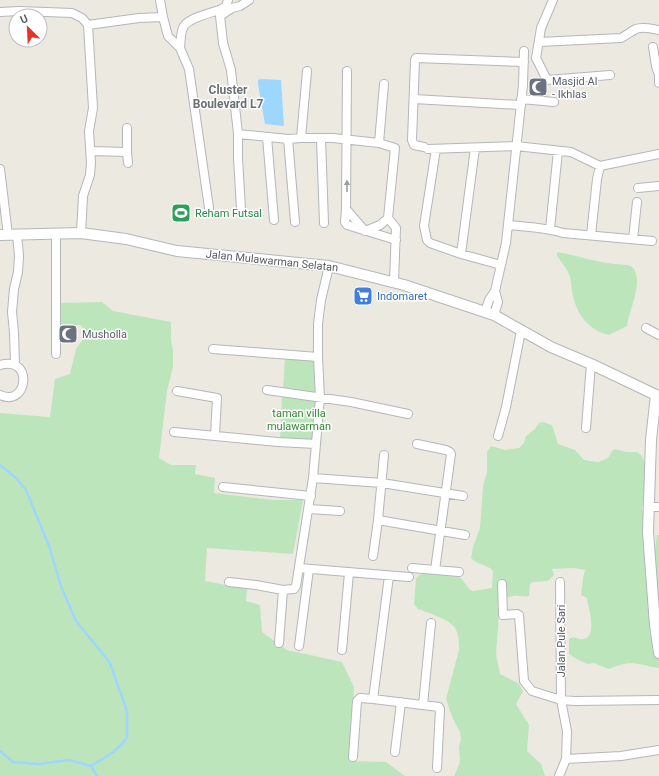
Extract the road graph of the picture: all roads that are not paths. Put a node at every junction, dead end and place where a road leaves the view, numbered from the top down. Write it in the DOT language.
graph roads {
  1 [pos="160,0"];
  2 [pos="228,0"];
  3 [pos="249,0"];
  4 [pos="553,0"];
  5 [pos="0,12"];
  6 [pos="163,17"];
  7 [pos="88,24"];
  8 [pos="659,30"];
  9 [pos="538,42"];
  10 [pos="653,47"];
  11 [pos="180,48"];
  12 [pos="524,51"];
  13 [pos="524,62"];
  14 [pos="307,71"];
  15 [pos="347,71"];
  16 [pos="659,72"];
  17 [pos="610,74"];
  18 [pos="659,83"];
  19 [pos="384,84"];
  20 [pos="414,99"];
  21 [pos="520,102"];
  22 [pos="554,102"];
  23 [pos="127,128"];
  24 [pos="238,134"];
  25 [pos="267,137"];
  26 [pos="301,138"];
  27 [pos="288,139"];
  28 [pos="321,139"];
  29 [pos="346,140"];
  30 [pos="379,143"];
  31 [pos="516,146"];
  32 [pos="429,148"];
  33 [pos="475,148"];
  34 [pos="90,151"];
  35 [pos="558,151"];
  36 [pos="127,152"];
  37 [pos="659,154"];
  38 [pos="128,163"];
  39 [pos="600,166"];
  40 [pos="0,169"];
  41 [pos="659,186"];
  42 [pos="638,188"];
  43 [pos="637,202"];
  44 [pos="209,208"];
  45 [pos="241,209"];
  46 [pos="388,218"];
  47 [pos="274,220"];
  48 [pos="295,222"];
  49 [pos="324,223"];
  50 [pos="508,225"];
  51 [pos="550,229"];
  52 [pos="366,231"];
  53 [pos="81,233"];
  54 [pos="56,234"];
  55 [pos="590,234"];
  56 [pos="9,235"];
  57 [pos="633,239"];
  58 [pos="396,240"];
  59 [pos="652,241"];
  60 [pos="461,254"];
  61 [pos="501,265"];
  62 [pos="329,266"];
  63 [pos="394,282"];
  64 [pos="490,314"];
  65 [pos="646,328"];
  66 [pos="521,331"];
  67 [pos="659,335"];
  68 [pos="213,349"];
  69 [pos="56,354"];
  70 [pos="318,358"];
  71 [pos="591,364"];
  72 [pos="0,365"];
  73 [pos="15,365"];
  74 [pos="267,390"];
  75 [pos="177,391"];
  76 [pos="658,393"];
  77 [pos="0,395"];
  78 [pos="320,398"];
  79 [pos="657,406"];
  80 [pos="408,414"];
  81 [pos="586,428"];
  82 [pos="174,432"];
  83 [pos="216,435"];
  84 [pos="498,436"];
  85 [pos="316,444"];
  86 [pos="418,444"];
  87 [pos="384,455"];
  88 [pos="313,478"];
  89 [pos="382,483"];
  90 [pos="223,487"];
  91 [pos="445,493"];
  92 [pos="310,496"];
  93 [pos="463,496"];
  94 [pos="648,507"];
  95 [pos="659,507"];
  96 [pos="309,509"];
  97 [pos="340,512"];
  98 [pos="378,520"];
  99 [pos="440,530"];
  100 [pos="465,535"];
  101 [pos="373,556"];
  102 [pos="299,568"];
  103 [pos="309,568"];
  104 [pos="412,568"];
  105 [pos="435,570"];
  106 [pos="654,570"];
  107 [pos="459,572"];
  108 [pos="349,573"];
  109 [pos="389,576"];
  110 [pos="409,577"];
  111 [pos="229,582"];
  112 [pos="560,582"];
  113 [pos="502,584"];
  114 [pos="282,590"];
  115 [pos="431,623"];
  116 [pos="657,625"];
  117 [pos="279,643"];
  118 [pos="299,646"];
  119 [pos="342,650"];
  120 [pos="659,653"];
  121 [pos="373,699"];
  122 [pos="561,700"];
  123 [pos="659,700"];
  124 [pos="401,702"];
  125 [pos="423,705"];
  126 [pos="659,750"];
  127 [pos="395,752"];
  128 [pos="353,757"];
  129 [pos="566,759"];
  130 [pos="437,768"];
  131 [pos="559,776"];
  1 -- 6 [label="street"];
  2 -- 11 [label="street"];
  3 -- 24 [label="street"];
  4 -- 9 [label="street"];
  5 -- 7 [label="street"];
  6 -- 7 [label="street"];
  6 -- 11 [label="street"];
  7 -- 34 [label="street"];
  8 -- 9 [label="street"];
  9 -- 17 [label="street"];
  10 -- 16 [label="street"];
  11 -- 44 [label="street"];
  12 -- 13 [label="street"];
  13 -- 20 [label="street"];
  13 -- 21 [label="street"];
  14 -- 26 [label="street"];
  15 -- 29 [label="street"];
  16 -- 18 [label="street"];
  19 -- 30 [label="street"];
  20 -- 21 [label="street"];
  20 -- 32 [label="street"];
  21 -- 22 [label="street"];
  21 -- 31 [label="street"];
  23 -- 36 [label="street"];
  24 -- 25 [label="street"];
  24 -- 45 [label="street"];
  25 -- 27 [label="street"];
  25 -- 47 [label="street"];
  26 -- 27 [label="street"];
  26 -- 28 [label="street"];
  27 -- 48 [label="street"];
  28 -- 29 [label="street"];
  28 -- 49 [label="street"];
  29 -- 30 [label="street"];
  52 -- 29 [label="street, one-way"];
  30 -- 46 [label="street"];
  31 -- 33 [label="street"];
  31 -- 35 [label="street"];
  31 -- 50 [label="street"];
  32 -- 33 [label="street"];
  32 -- 60 [label="street"];
  33 -- 60 [label="street"];
  34 -- 36 [label="street"];
  34 -- 53 [label="street"];
  35 -- 39 [label="street"];
  35 -- 51 [label="street"];
  36 -- 38 [label="street"];
  37 -- 39 [label="street"];
  39 -- 55 [label="street"];
  40 -- 56 [label="street"];
  41 -- 42 [label="street"];
  43 -- 57 [label="street"];
  46 -- 52 [label="street"];
  46 -- 58 [label="street"];
  50 -- 51 [label="street"];
  50 -- 61 [label="street"];
  51 -- 55 [label="street"];
  52 -- 58 [label="street"];
  53 -- 54 [label="street, Jalan Mulawarman Selatan"];
  53 -- 62 [label="street, Jalan Mulawarman Selatan"];
  54 -- 56 [label="street, Jalan Mulawarman Selatan"];
  54 -- 69 [label="street"];
  55 -- 57 [label="street"];
  56 -- 73 [label="street"];
  57 -- 59 [label="street"];
  58 -- 63 [label="street"];
  60 -- 61 [label="street"];
  61 -- 64 [label="street"];
  62 -- 63 [label="street, Jalan Mulawarman Selatan"];
  62 -- 70 [label="street"];
  63 -- 64 [label="street, Jalan Mulawarman Selatan"];
  64 -- 66 [label="street, Jalan Mulawarman Selatan"];
  65 -- 67 [label="street"];
  66 -- 71 [label="street, Jalan Mulawarman Selatan"];
  66 -- 84 [label="street"];
  68 -- 70 [label="street"];
  70 -- 78 [label="street"];
  71 -- 76 [label="street, Jalan Mulawarman Selatan"];
  71 -- 81 [label="street"];
  72 -- 73 [label="street"];
  73 -- 77 [label="street"];
  74 -- 78 [label="street"];
  75 -- 83 [label="street"];
  76 -- 79 [label="street"];
  78 -- 80 [label="street"];
  78 -- 85 [label="street"];
  79 -- 94 [label="street"];
  82 -- 83 [label="street"];
  83 -- 85 [label="street"];
  85 -- 88 [label="street"];
  86 -- 91 [label="street"];
  87 -- 89 [label="street"];
  88 -- 89 [label="street"];
  88 -- 92 [label="street"];
  89 -- 91 [label="street"];
  89 -- 98 [label="street"];
  90 -- 92 [label="street"];
  91 -- 93 [label="street"];
  91 -- 99 [label="street"];
  92 -- 96 [label="street"];
  94 -- 95 [label="street"];
  94 -- 106 [label="street"];
  96 -- 97 [label="street"];
  96 -- 102 [label="street"];
  98 -- 99 [label="street"];
  98 -- 101 [label="street"];
  99 -- 100 [label="street"];
  99 -- 105 [label="street"];
  102 -- 103 [label="street"];
  102 -- 114 [label="street"];
  103 -- 108 [label="street"];
  103 -- 118 [label="street"];
  104 -- 105 [label="street"];
  105 -- 107 [label="street"];
  106 -- 116 [label="street"];
  108 -- 109 [label="street"];
  108 -- 119 [label="street"];
  109 -- 110 [label="street"];
  109 -- 121 [label="street"];
  111 -- 114 [label="street"];
  112 -- 122 [label="street, Jalan Pule Sari"];
  113 -- 122 [label="street"];
  114 -- 117 [label="street"];
  115 -- 125 [label="street"];
  116 -- 120 [label="street"];
  121 -- 124 [label="street"];
  121 -- 128 [label="street"];
  122 -- 123 [label="street"];
  122 -- 129 [label="street, Jalan Pule Sari"];
  124 -- 125 [label="street"];
  124 -- 127 [label="street"];
  125 -- 130 [label="street"];
  126 -- 129 [label="street"];
  129 -- 131 [label="street, Jalan Pule Sari"];
}
